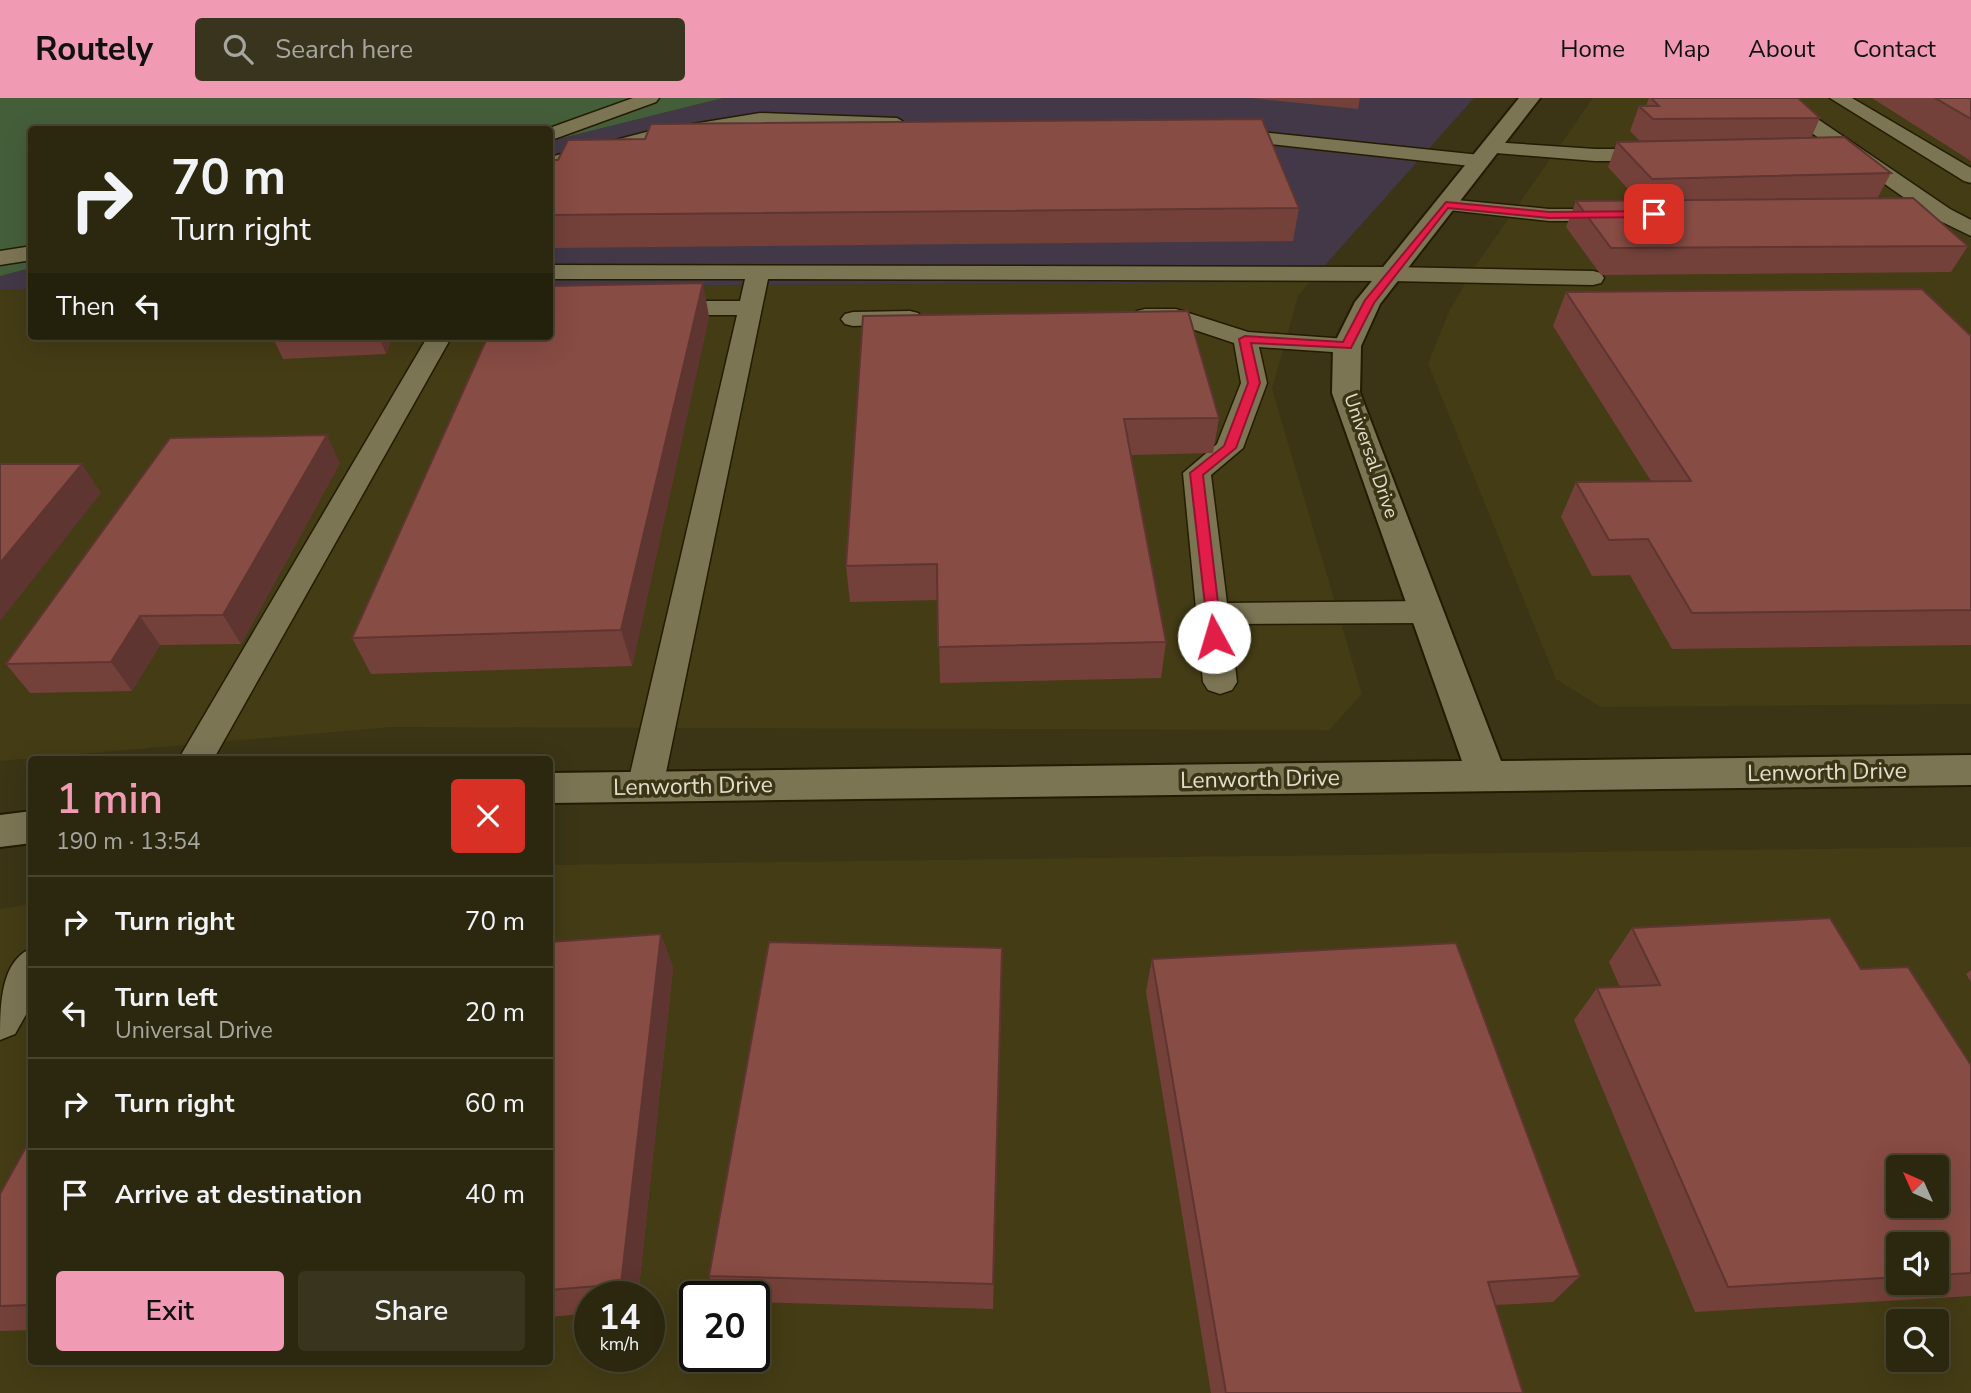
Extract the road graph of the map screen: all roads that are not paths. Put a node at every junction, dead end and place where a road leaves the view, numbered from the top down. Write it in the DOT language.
graph roads {
  1 [pos="650,98"];
  2 [pos="1530,98"];
  3 [pos="1739,98"];
  4 [pos="1839,98"];
  5 [pos="909,124"];
  6 [pos="553,133"];
  7 [pos="1209,134"];
  8 [pos="1486,154"];
  9 [pos="1677,155"];
  10 [pos="1815,155"];
  11 [pos="1856,155"];
  12 [pos="553,162"];
  13 [pos="1971,177"];
  14 [pos="1446,205"];
  15 [pos="1644,214"];
  16 [pos="1861,214"];
  17 [pos="1942,214"];
  18 [pos="1971,229"];
  19 [pos="28,254"];
  20 [pos="0,258"];
  21 [pos="553,272"];
  22 [pos="758,272"];
  23 [pos="1391,274"];
  24 [pos="1592,278"];
  25 [pos="643,308"];
  26 [pos="750,308"];
  27 [pos="1122,316"];
  28 [pos="934,318"];
  29 [pos="853,319"];
  30 [pos="1245,339"];
  31 [pos="438,340"];
  32 [pos="1347,346"];
  33 [pos="1427,612"];
  34 [pos="1212,614"];
  35 [pos="1220,682"];
  36 [pos="197,756"];
  37 [pos="1971,770"];
  38 [pos="1487,776"];
  39 [pos="645,787"];
  40 [pos="553,788"];
  41 [pos="28,828"];
  42 [pos="0,831"];
  43 [pos="28,971"];
  44 [pos="3,1012"];
  1 -- 6 [label="lane"];
  2 -- 8 [label="street, Universal Drive"];
  3 -- 11 [label="lane"];
  4 -- 13 [label="lane"];
  5 -- 12 [label="lane"];
  7 -- 8 [label="lane"];
  8 -- 9 [label="lane"];
  8 -- 14 [label="street, Universal Drive"];
  10 -- 11 [label="lane"];
  11 -- 17 [label="lane"];
  14 -- 15 [label="lane"];
  14 -- 23 [label="street, Universal Drive"];
  16 -- 17 [label="lane"];
  17 -- 18 [label="lane"];
  19 -- 20 [label="lane"];
  21 -- 22 [label="lane"];
  22 -- 23 [label="lane"];
  22 -- 26 [label="lane"];
  23 -- 24 [label="lane"];
  23 -- 32 [label="street, Universal Drive"];
  25 -- 26 [label="lane"];
  26 -- 39 [label="lane"];
  27 -- 30 [label="lane"];
  28 -- 29 [label="lane"];
  30 -- 32 [label="lane"];
  30 -- 34 [label="lane"];
  31 -- 36 [label="lane"];
  32 -- 33 [label="street, Universal Drive"];
  33 -- 34 [label="lane"];
  33 -- 38 [label="street, Universal Drive"];
  34 -- 35 [label="lane"];
  37 -- 38 [label="street, Lenworth Drive"];
  38 -- 39 [label="street, Lenworth Drive"];
  39 -- 40 [label="street, Lenworth Drive"];
  41 -- 42 [label="street"];
  43 -- 44 [label="lane"];
}
